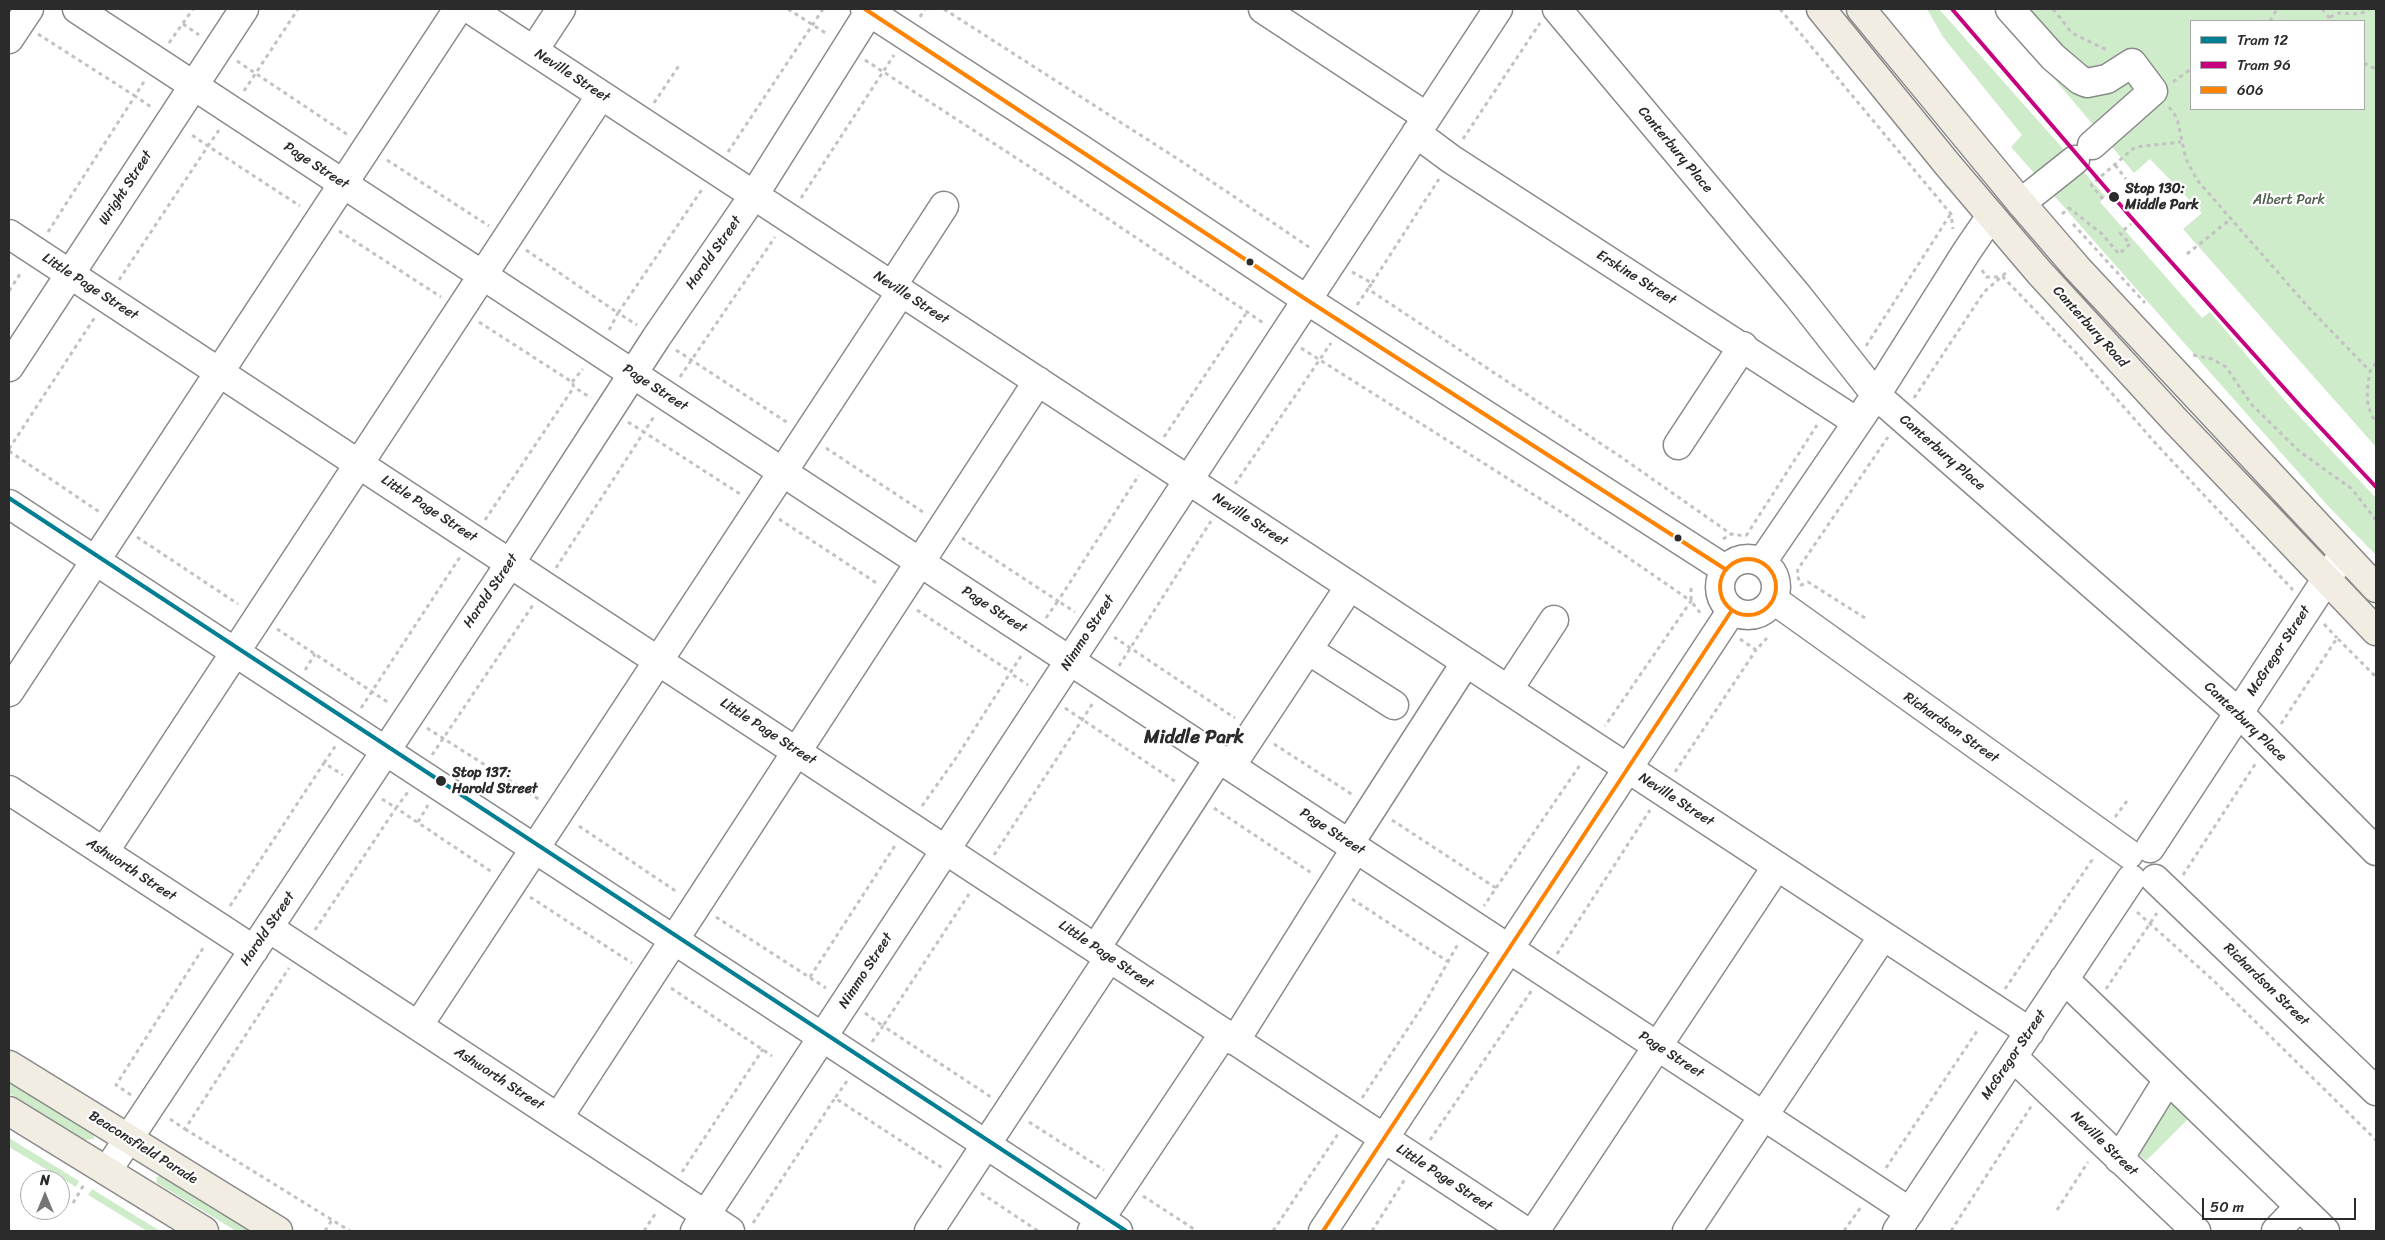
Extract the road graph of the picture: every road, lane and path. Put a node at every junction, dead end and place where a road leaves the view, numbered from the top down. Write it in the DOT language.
graph roads {
  1 [pos="77,9"];
  2 [pos="244,9"];
  3 [pos="298,9"];
  4 [pos="458,9"];
  5 [pos="470,9"];
  6 [pos="561,9"];
  7 [pos="788,9"];
  8 [pos="823,9"];
  9 [pos="925,9"];
  10 [pos="944,9"];
  11 [pos="1263,9"];
  12 [pos="1498,9"];
  13 [pos="1557,9"];
  14 [pos="1780,9"];
  15 [pos="1821,9"];
  16 [pos="1861,9"];
  17 [pos="2010,9"];
  18 [pos="2053,9"];
  19 [pos="2277,9"];
  20 [pos="2322,9"];
  21 [pos="2368,9"];
  22 [pos="868,10"];
  23 [pos="2330,17"];
  24 [pos="2271,20"];
  25 [pos="2332,20"];
  26 [pos="19,23"];
  27 [pos="183,24"];
  28 [pos="812,24"];
  29 [pos="906,37"];
  30 [pos="846,47"];
  31 [pos="218,48"];
  32 [pos="534,50"];
  33 [pos="2132,63"];
  34 [pos="680,64"];
  35 [pos="2365,64"];
  36 [pos="2376,70"];
  37 [pos="882,72"];
  38 [pos="256,73"];
  39 [pos="194,85"];
  40 [pos="601,95"];
  41 [pos="135,96"];
  42 [pos="2168,104"];
  43 [pos="232,110"];
  44 [pos="642,122"];
  45 [pos="1422,126"];
  46 [pos="2181,142"];
  47 [pos="366,147"];
  48 [pos="2115,165"];
  49 [pos="1434,174"];
  50 [pos="2126,179"];
  51 [pos="343,183"];
  52 [pos="1447,185"];
  53 [pos="754,195"];
  54 [pos="2031,195"];
  55 [pos="2102,199"];
  56 [pos="944,206"];
  57 [pos="2063,213"];
  58 [pos="1951,214"];
  59 [pos="1991,216"];
  60 [pos="320,218"];
  61 [pos="788,218"];
  62 [pos="2232,218"];
  63 [pos="2131,224"];
  64 [pos="9,234"];
  65 [pos="1954,234"];
  66 [pos="508,237"];
  67 [pos="2187,254"];
  68 [pos="1332,261"];
  69 [pos="1977,264"];
  70 [pos="70,274"];
  71 [pos="483,275"];
  72 [pos="2003,277"];
  73 [pos="897,289"];
  74 [pos="1368,289"];
  75 [pos="1307,300"];
  76 [pos="2148,306"];
  77 [pos="460,309"];
  78 [pos="1247,312"];
  79 [pos="618,313"];
  80 [pos="1344,324"];
  81 [pos="1284,336"];
  82 [pos="1743,346"];
  83 [pos="2187,349"];
  84 [pos="1320,359"];
  85 [pos="2376,363"];
  86 [pos="1851,364"];
  87 [pos="9,366"];
  88 [pos="219,371"];
  89 [pos="2370,371"];
  90 [pos="632,373"];
  91 [pos="1038,382"];
  92 [pos="574,387"];
  93 [pos="1876,395"];
  94 [pos="668,396"];
  95 [pos="608,409"];
  96 [pos="1901,417"];
  97 [pos="1812,422"];
  98 [pos="1857,422"];
  99 [pos="2376,424"];
  100 [pos="644,432"];
  101 [pos="1678,445"];
  102 [pos="9,451"];
  103 [pos="1152,456"];
  104 [pos="359,463"];
  105 [pos="782,471"];
  106 [pos="1189,480"];
  107 [pos="1222,502"];
  108 [pos="9,504"];
  109 [pos="759,506"];
  110 [pos="2376,520"];
  111 [pos="118,524"];
  112 [pos="1731,534"];
  113 [pos="1746,536"];
  114 [pos="1752,536"];
  115 [pos="473,538"];
  116 [pos="1723,539"];
  117 [pos="2343,554"];
  118 [pos="94,559"];
  119 [pos="511,562"];
  120 [pos="1762,562"];
  121 [pos="921,563"];
  122 [pos="1792,563"];
  123 [pos="1725,569"];
  124 [pos="1798,569"];
  125 [pos="2327,580"];
  126 [pos="1350,586"];
  127 [pos="1690,588"];
  128 [pos="2376,588"];
  129 [pos="898,598"];
  130 [pos="1774,600"];
  131 [pos="1058,601"];
  132 [pos="1691,601"];
  133 [pos="2309,606"];
  134 [pos="1732,610"];
  135 [pos="1703,616"];
  136 [pos="258,617"];
  137 [pos="1865,618"];
  138 [pos="1554,620"];
  139 [pos="2376,631"];
  140 [pos="1737,637"];
  141 [pos="1767,638"];
  142 [pos="2337,638"];
  143 [pos="1308,650"];
  144 [pos="235,652"];
  145 [pos="315,654"];
  146 [pos="658,660"];
  147 [pos="1070,660"];
  148 [pos="1466,662"];
  149 [pos="1011,672"];
  150 [pos="302,676"];
  151 [pos="2376,677"];
  152 [pos="1508,690"];
  153 [pos="9,692"];
  154 [pos="372,692"];
  155 [pos="1394,705"];
  156 [pos="2239,712"];
  157 [pos="408,716"];
  158 [pos="349,727"];
  159 [pos="444,738"];
  160 [pos="2268,744"];
  161 [pos="385,751"];
  162 [pos="797,751"];
  163 [pos="1225,762"];
  164 [pos="324,763"];
  165 [pos="1628,768"];
  166 [pos="362,786"];
  167 [pos="9,790"];
  168 [pos="406,794"];
  169 [pos="430,803"];
  170 [pos="396,808"];
  171 [pos="418,822"];
  172 [pos="1352,846"];
  173 [pos="534,849"];
  174 [pos="946,849"];
  175 [pos="2376,851"];
  176 [pos="104,852"];
  177 [pos="1777,866"];
  178 [pos="2143,875"];
  179 [pos="511,885"];
  180 [pos="2150,924"];
  181 [pos="217,926"];
  182 [pos="269,928"];
  183 [pos="1883,936"];
  184 [pos="674,940"];
  185 [pos="1508,948"];
  186 [pos="301,949"];
  187 [pos="254,950"];
  188 [pos="1103,953"];
  189 [pos="1545,972"];
  190 [pos="651,975"];
  191 [pos="2064,979"];
  192 [pos="2093,1007"];
  193 [pos="418,1026"];
  194 [pos="2030,1032"];
  195 [pos="1230,1037"];
  196 [pos="822,1038"];
  197 [pos="1658,1046"];
  198 [pos="763,1049"];
  199 [pos="772,1056"];
  200 [pos="2013,1056"];
  201 [pos="9,1065"];
  202 [pos="2167,1081"];
  203 [pos="2044,1086"];
  204 [pos="2376,1091"];
  205 [pos="835,1098"];
  206 [pos="149,1106"];
  207 [pos="9,1111"];
  208 [pos="1763,1115"];
  209 [pos="1350,1116"];
  210 [pos="558,1118"];
  211 [pos="185,1129"];
  212 [pos="1385,1138"];
  213 [pos="127,1139"];
  214 [pos="2376,1140"];
  215 [pos="987,1144"];
  216 [pos="2110,1151"];
  217 [pos="1417,1160"];
  218 [pos="96,1176"];
  219 [pos="670,1192"];
  220 [pos="73,1203"];
  221 [pos="2299,1206"];
  222 [pos="2057,1210"];
  223 [pos="332,1220"];
  224 [pos="1904,1221"];
  225 [pos="700,1223"];
  226 [pos="1103,1227"];
  227 [pos="2191,1229"];
  228 [pos="204,1231"];
  229 [pos="278,1231"];
  230 [pos="325,1231"];
  231 [pos="350,1231"];
  232 [pos="644,1231"];
  233 [pos="730,1231"];
  234 [pos="747,1231"];
  235 [pos="929,1231"];
  236 [pos="1273,1231"];
  237 [pos="1323,1231"];
  238 [pos="1372,1231"];
  239 [pos="1525,1231"];
  240 [pos="1535,1231"];
  241 [pos="1687,1231"];
  242 [pos="1951,1231"];
  243 [pos="2276,1231"];
  244 [pos="2325,1231"];
  1 -- 39 [label="street, Page Street"];
  2 -- 31 [label="street, Wright Street"];
  3 -- 38 [label="path"];
  4 -- 47 [label="street"];
  5 -- 32 [label="street, Neville Street"];
  6 -- 32 [label="street"];
  7 -- 28 [label="path"];
  8 -- 28 [label="path"];
  9 -- 29 [label="path"];
  10 -- 68 [label="path"];
  11 -- 45 [label="street, Erskine Street"];
  12 -- 45 [label="street, Nimmo Street"];
  13 -- 86 [label="street, Canterbury Place"];
  14 -- 58 [label="path"];
  15 -- 59 [label="main road, Canterbury Road"];
  16 -- 54 [label="main road"];
  17 -- 33 [label="street"];
  18 -- 33 [label="path"];
  19 -- 24 [label="path"];
  20 -- 23 [label="path"];
  21 -- 23 [label="path"];
  22 -- 29 [label="street"];
  22 -- 30 [label="street, Harold Street"];
  23 -- 25 [label="path"];
  26 -- 41 [label="path"];
  27 -- 31 [label="path"];
  28 -- 30 [label="path"];
  29 -- 37 [label="path"];
  29 -- 75 [label="street"];
  30 -- 37 [label="path"];
  30 -- 53 [label="street, Harold Street"];
  31 -- 38 [label="path"];
  31 -- 39 [label="street, Wright Street"];
  32 -- 40 [label="street, Neville Street"];
  33 -- 54 [label="street"];
  34 -- 44 [label="path"];
  35 -- 36 [label="path"];
  37 -- 61 [label="path"];
  37 -- 78 [label="path"];
  38 -- 43 [label="path"];
  38 -- 47 [label="path"];
  39 -- 43 [label="street, Page Street"];
  39 -- 70 [label="street, Wright Street"];
  40 -- 44 [label="street, Neville Street"];
  40 -- 66 [label="street"];
  42 -- 46 [label="path"];
  43 -- 51 [label="street, Page Street"];
  43 -- 60 [label="path"];
  44 -- 53 [label="street, Neville Street"];
  45 -- 68 [label="street, Nimmo Street"];
  45 -- 82 [label="street, Erskine Street"];
  46 -- 48 [label="path"];
  46 -- 62 [label="path"];
  47 -- 51 [label="street"];
  47 -- 66 [label="path"];
  48 -- 50 [label="path"];
  48 -- 55 [label="path"];
  49 -- 52 [label="path"];
  51 -- 60 [label="street"];
  51 -- 71 [label="street, Page Street"];
  53 -- 61 [label="street, Neville Street"];
  53 -- 90 [label="street, Harold Street"];
  54 -- 57 [label="path"];
  54 -- 117 [label="main road"];
  56 -- 73 [label="street"];
  57 -- 63 [label="path"];
  57 -- 76 [label="path"];
  58 -- 65 [label="path"];
  58 -- 86 [label="path"];
  59 -- 93 [label="street"];
  59 -- 125 [label="main road, Canterbury Road"];
  60 -- 77 [label="path"];
  60 -- 88 [label="street"];
  61 -- 73 [label="street, Neville Street"];
  61 -- 94 [label="path"];
  62 -- 67 [label="path"];
  62 -- 89 [label="path"];
  64 -- 70 [label="street, Little Page Street"];
  66 -- 71 [label="street"];
  66 -- 79 [label="path"];
  68 -- 74 [label="path"];
  68 -- 75 [label="street, Nimmo Street"];
  69 -- 72 [label="path"];
  70 -- 87 [label="street, Wright Street"];
  70 -- 88 [label="street, Little Page Street"];
  71 -- 77 [label="street"];
  71 -- 90 [label="street, Page Street"];
  72 -- 96 [label="path"];
  72 -- 133 [label="path"];
  73 -- 91 [label="street, Neville Street"];
  73 -- 105 [label="street"];
  74 -- 80 [label="path"];
  74 -- 112 [label="path"];
  75 -- 80 [label="street"];
  75 -- 81 [label="street, Nimmo Street"];
  77 -- 92 [label="path"];
  77 -- 104 [label="street"];
  78 -- 81 [label="path"];
  78 -- 103 [label="path"];
  80 -- 84 [label="path"];
  80 -- 123 [label="street"];
  81 -- 84 [label="path"];
  81 -- 106 [label="street, Nimmo Street"];
  82 -- 98 [label="street, Erskine Street"];
  82 -- 101 [label="street"];
  83 -- 110 [label="path"];
  84 -- 107 [label="path"];
  84 -- 132 [label="path"];
  85 -- 89 [label="path"];
  86 -- 93 [label="street, Canterbury Place"];
  88 -- 104 [label="street, Little Page Street"];
  88 -- 111 [label="street"];
  89 -- 99 [label="path"];
  90 -- 94 [label="street, Page Street"];
  90 -- 95 [label="street, Harold Street"];
  91 -- 103 [label="street, Neville Street"];
  91 -- 121 [label="street"];
  92 -- 95 [label="path"];
  92 -- 115 [label="path"];
  93 -- 96 [label="street, Canterbury Place"];
  93 -- 98 [label="street"];
  94 -- 100 [label="path"];
  94 -- 105 [label="street, Page Street"];
  95 -- 100 [label="path"];
  95 -- 119 [label="street, Harold Street"];
  96 -- 124 [label="path"];
  96 -- 156 [label="street, Canterbury Place"];
  97 -- 113 [label="path"];
  98 -- 120 [label="street"];
  100 -- 109 [label="path"];
  102 -- 111 [label="path"];
  103 -- 106 [label="street, Neville Street"];
  103 -- 131 [label="path"];
  104 -- 115 [label="street, Little Page Street"];
  104 -- 136 [label="street"];
  105 -- 109 [label="street"];
  105 -- 121 [label="street, Page Street"];
  106 -- 107 [label="street, Neville Street"];
  106 -- 147 [label="street, Nimmo Street"];
  107 -- 126 [label="street, Neville Street"];
  108 -- 118 [label="street"];
  109 -- 129 [label="path"];
  109 -- 146 [label="street"];
  111 -- 118 [label="street"];
  111 -- 136 [label="path"];
  112 -- 113 [label="path"];
  112 -- 116 [label="path"];
  113 -- 114 [label="path"];
  115 -- 119 [label="street, Little Page Street"];
  115 -- 154 [label="path"];
  117 -- 125 [label="street, McGregor Street"];
  117 -- 128 [label="main road"];
  118 -- 144 [label="street"];
  118 -- 153 [label="street"];
  119 -- 146 [label="street, Little Page Street"];
  119 -- 157 [label="street, Harold Street"];
  120 -- 123 [label="street"];
  120 -- 130 [label="street"];
  121 -- 129 [label="street"];
  121 -- 147 [label="street, Page Street"];
  122 -- 124 [label="path"];
  123 -- 134 [label="street"];
  124 -- 137 [label="path"];
  125 -- 133 [label="street, McGregor Street"];
  125 -- 139 [label="main road, Canterbury Road"];
  126 -- 143 [label="street"];
  126 -- 148 [label="street, Neville Street"];
  127 -- 132 [label="path"];
  129 -- 149 [label="path"];
  129 -- 162 [label="street"];
  130 -- 134 [label="street"];
  130 -- 178 [label="street, Richardson Street"];
  132 -- 135 [label="path"];
  133 -- 142 [label="path"];
  133 -- 156 [label="street, McGregor Street"];
  134 -- 165 [label="street"];
  136 -- 144 [label="street"];
  136 -- 145 [label="path"];
  138 -- 152 [label="street"];
  140 -- 141 [label="path"];
  142 -- 151 [label="path"];
  142 -- 160 [label="path"];
  143 -- 155 [label="street"];
  143 -- 163 [label="street"];
  144 -- 158 [label="street"];
  144 -- 176 [label="street"];
  145 -- 150 [label="path"];
  145 -- 154 [label="path"];
  146 -- 162 [label="street, Little Page Street"];
  146 -- 173 [label="street"];
  147 -- 163 [label="street, Page Street"];
  147 -- 174 [label="street, Nimmo Street"];
  148 -- 152 [label="street, Neville Street"];
  148 -- 172 [label="street"];
  152 -- 165 [label="street, Neville Street"];
  154 -- 157 [label="path"];
  154 -- 158 [label="path"];
  156 -- 160 [label="street, Canterbury Place"];
  156 -- 178 [label="street, McGregor Street"];
  157 -- 159 [label="path"];
  157 -- 161 [label="street, Harold Street"];
  158 -- 161 [label="street"];
  158 -- 164 [label="path"];
  160 -- 175 [label="street, Canterbury Place"];
  160 -- 178 [label="path"];
  161 -- 166 [label="street, Harold Street"];
  161 -- 173 [label="street"];
  162 -- 174 [label="street, Little Page Street"];
  162 -- 184 [label="street"];
  163 -- 172 [label="street, Page Street"];
  163 -- 188 [label="street"];
  164 -- 166 [label="path"];
  164 -- 181 [label="path"];
  165 -- 177 [label="street, Neville Street"];
  165 -- 185 [label="street"];
  166 -- 170 [label="path"];
  166 -- 182 [label="street, Harold Street"];
  167 -- 176 [label="street, Ashworth Street"];
  168 -- 170 [label="path"];
  169 -- 171 [label="path"];
  170 -- 171 [label="path"];
  170 -- 186 [label="path"];
  171 -- 179 [label="path"];
  172 -- 185 [label="street, Page Street"];
  172 -- 195 [label="street"];
  173 -- 179 [label="street"];
  173 -- 184 [label="street"];
  174 -- 188 [label="street, Little Page Street"];
  174 -- 196 [label="street, Nimmo Street"];
  176 -- 181 [label="street, Ashworth Street"];
  177 -- 183 [label="street, Neville Street"];
  177 -- 197 [label="street"];
  178 -- 180 [label="path"];
  178 -- 180 [label="path"];
  178 -- 191 [label="street, McGregor Street"];
  178 -- 204 [label="street, Richardson Street"];
  179 -- 190 [label="path"];
  179 -- 193 [label="street"];
  180 -- 192 [label="path"];
  180 -- 214 [label="path"];
  181 -- 187 [label="street, Ashworth Street"];
  181 -- 206 [label="path"];
  182 -- 186 [label="street, Ashworth Street"];
  182 -- 187 [label="street, Harold Street"];
  183 -- 194 [label="street, Neville Street"];
  183 -- 208 [label="street"];
  184 -- 190 [label="street"];
  184 -- 196 [label="street"];
  185 -- 189 [label="street, Page Street"];
  185 -- 212 [label="street"];
  186 -- 193 [label="street, Ashworth Street"];
  186 -- 211 [label="path"];
  187 -- 206 [label="street, Harold Street"];
  188 -- 195 [label="street, Little Page Street"];
  188 -- 215 [label="street"];
  189 -- 197 [label="street, Page Street"];
  189 -- 217 [label="path"];
  190 -- 198 [label="path"];
  190 -- 210 [label="street"];
  191 -- 192 [label="street"];
  191 -- 194 [label="street, McGregor Street"];
  192 -- 202 [label="street"];
  193 -- 210 [label="street, Ashworth Street"];
  194 -- 200 [label="street, McGregor Street"];
  195 -- 209 [label="street, Little Page Street"];
  195 -- 226 [label="street"];
  196 -- 215 [label="street"];
  196 -- 225 [label="street, Nimmo Street"];
  197 -- 208 [label="street, Page Street"];
  197 -- 240 [label="street"];
  198 -- 199 [label="path"];
  198 -- 219 [label="path"];
  200 -- 203 [label="street, Neville Street"];
  200 -- 224 [label="street, McGregor Street"];
  201 -- 213 [label="main road, Beaconsfield Parade"];
  202 -- 216 [label="street"];
  202 -- 221 [label="street"];
  203 -- 216 [label="street, Neville Street"];
  203 -- 242 [label="path"];
  205 -- 234 [label="path"];
  206 -- 211 [label="path"];
  206 -- 213 [label="street, Harold Street"];
  207 -- 218 [label="main road"];
  208 -- 224 [label="street, Page Street"];
  208 -- 241 [label="street"];
  209 -- 212 [label="street, Little Page Street"];
  209 -- 236 [label="path"];
  210 -- 219 [label="street, Ashworth Street"];
  211 -- 223 [label="path"];
  212 -- 217 [label="street, Little Page Street"];
  212 -- 237 [label="street"];
  213 -- 218 [label="street, Harold Street"];
  213 -- 229 [label="main road, Beaconsfield Parade"];
  215 -- 226 [label="street"];
  215 -- 235 [label="street"];
  216 -- 222 [label="path"];
  216 -- 227 [label="street, Neville Street"];
  217 -- 238 [label="path"];
  217 -- 239 [label="street, Little Page Street"];
  218 -- 220 [label="path"];
  218 -- 228 [label="main road"];
  219 -- 225 [label="street, Ashworth Street"];
  219 -- 232 [label="path"];
  221 -- 243 [label="street"];
  221 -- 244 [label="street"];
  223 -- 230 [label="path"];
  223 -- 231 [label="path"];
  225 -- 233 [label="street, Ashworth Street"];
}
